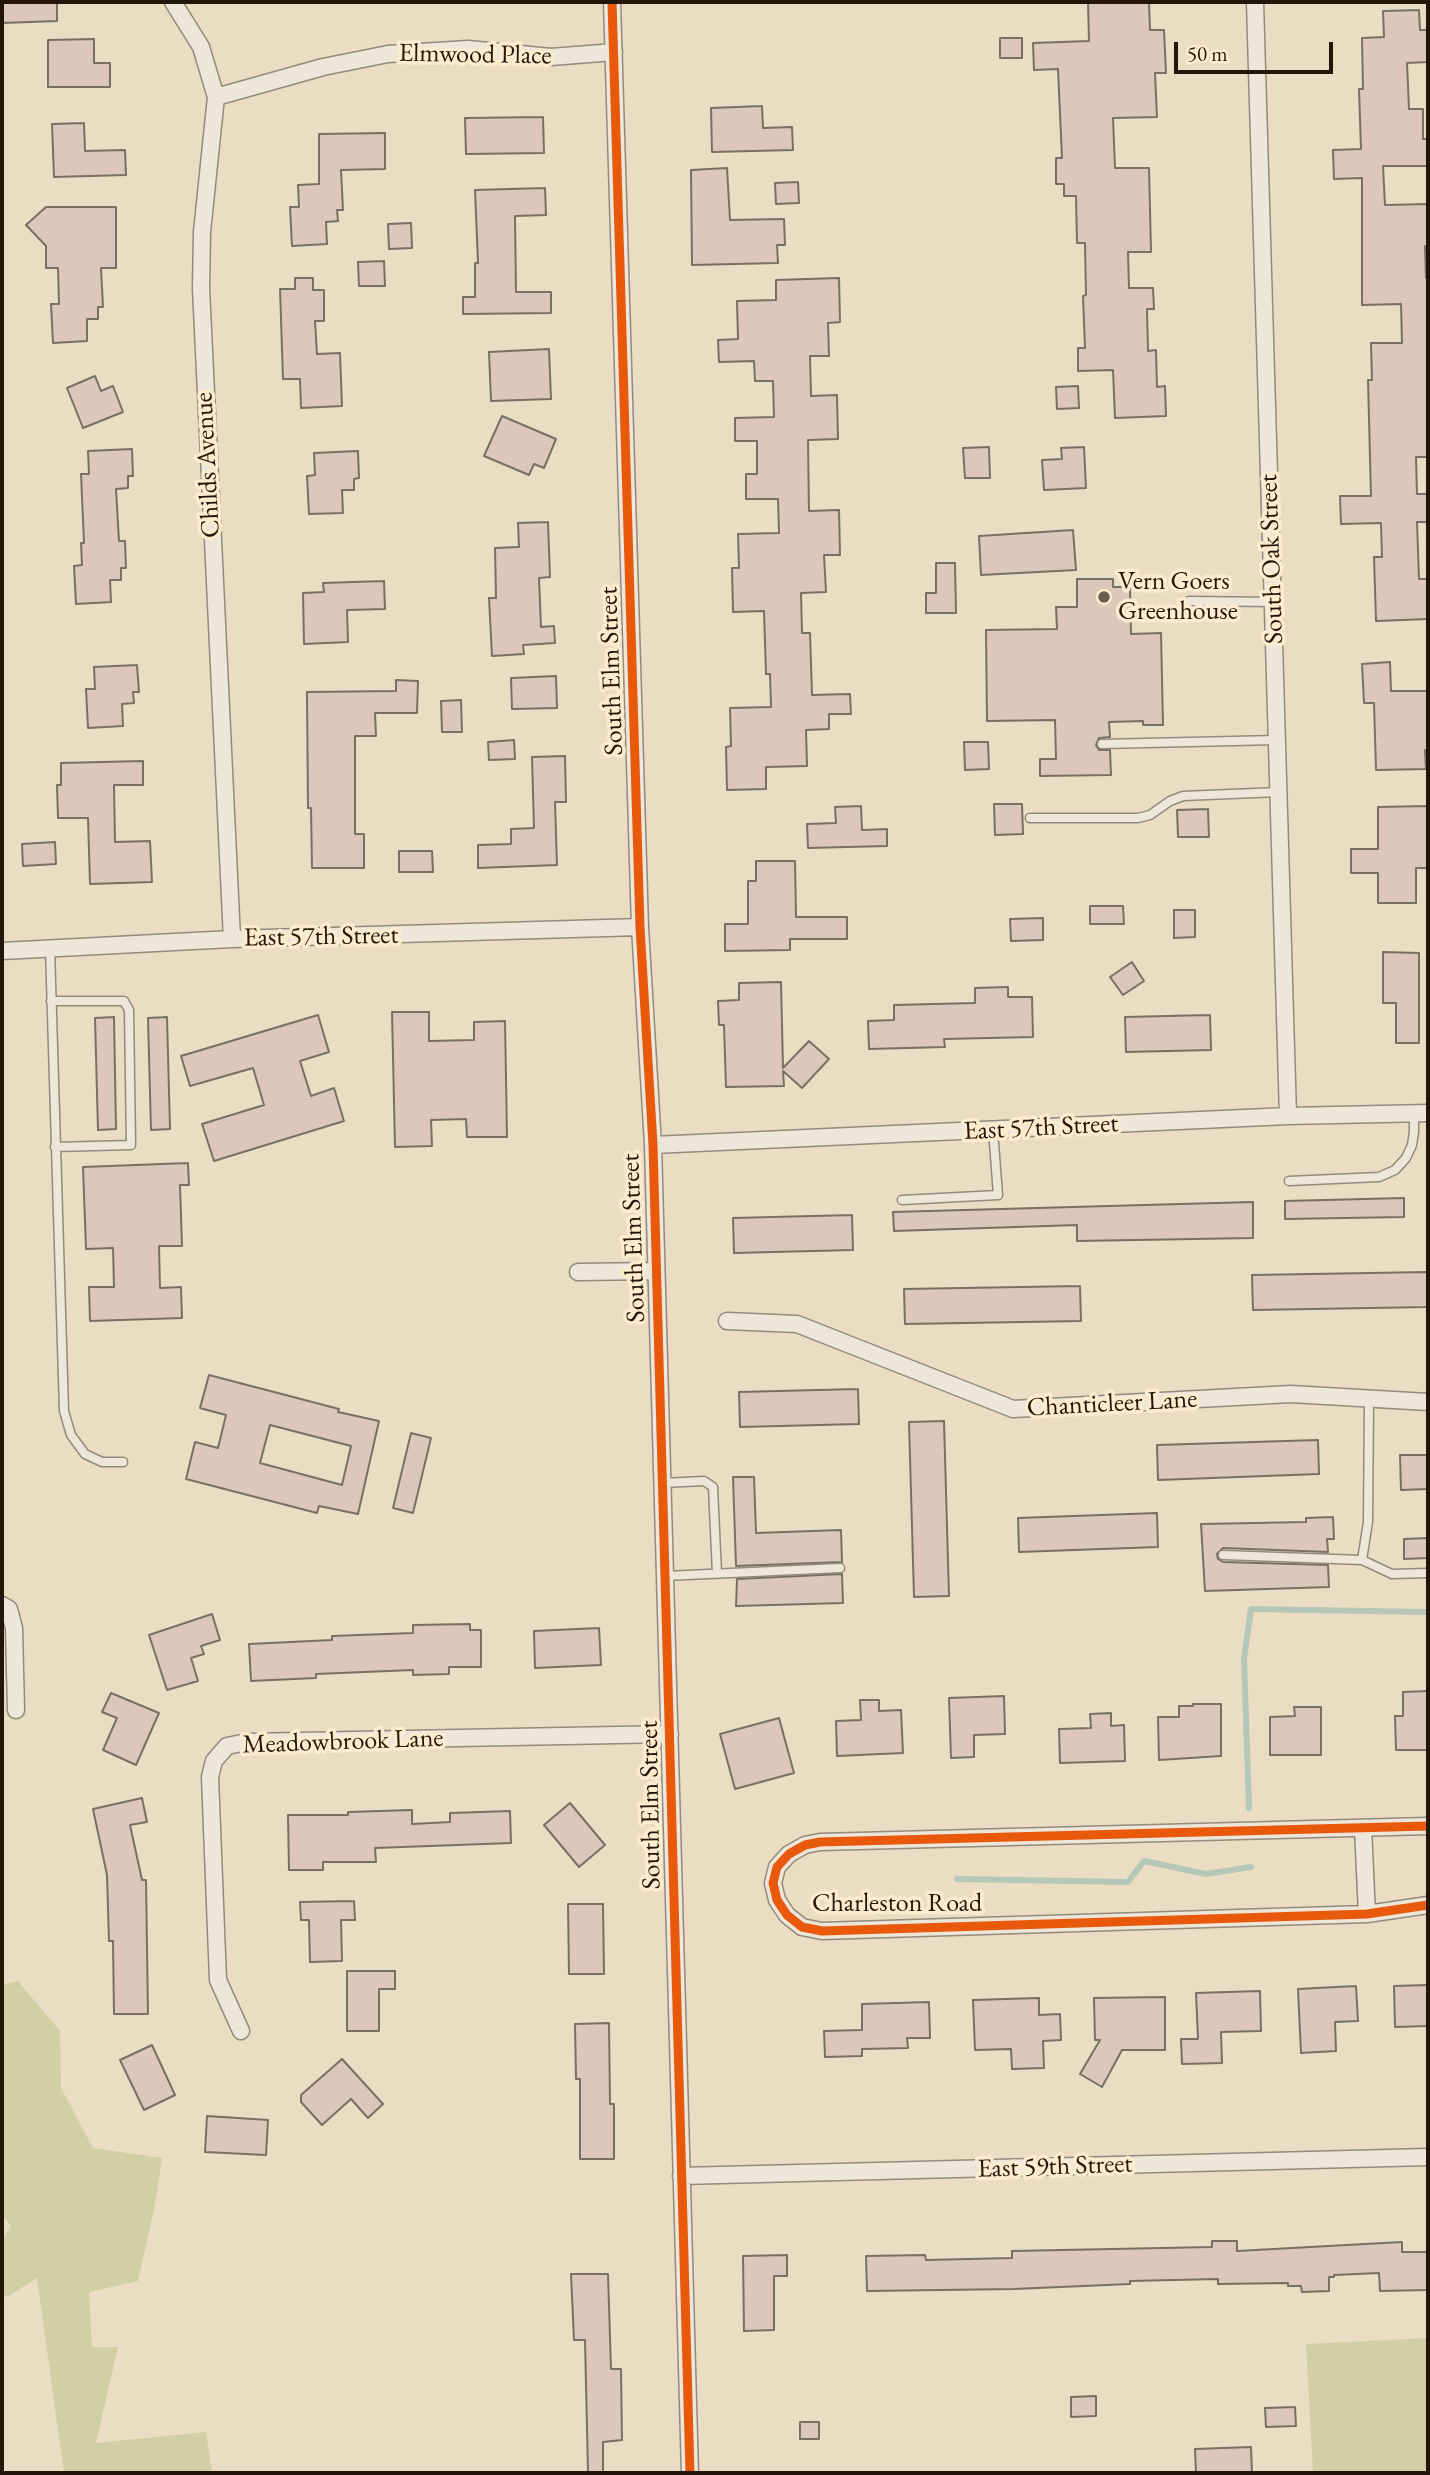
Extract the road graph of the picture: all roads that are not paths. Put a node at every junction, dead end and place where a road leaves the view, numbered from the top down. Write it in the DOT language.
graph roads {
  1 [pos="173,2"];
  2 [pos="612,2"];
  3 [pos="1255,2"];
  4 [pos="614,52"];
  5 [pos="216,97"];
  6 [pos="1189,601"];
  7 [pos="1273,602"];
  8 [pos="1277,740"];
  9 [pos="1102,744"];
  10 [pos="1279,792"];
  11 [pos="1030,818"];
  12 [pos="640,927"];
  13 [pos="232,939"];
  14 [pos="50,948"];
  15 [pos="2,950"];
  16 [pos="51,1001"];
  17 [pos="1421,1113"];
  18 [pos="1288,1116"];
  19 [pos="993,1130"];
  20 [pos="653,1145"];
  21 [pos="55,1147"];
  22 [pos="1289,1181"];
  23 [pos="902,1200"];
  24 [pos="656,1271"];
  25 [pos="578,1272"];
  26 [pos="727,1321"];
  27 [pos="1369,1399"];
  28 [pos="1428,1402"];
  29 [pos="123,1462"];
  30 [pos="663,1483"];
  31 [pos="1223,1555"];
  32 [pos="1362,1560"];
  33 [pos="841,1568"];
  34 [pos="1428,1573"];
  35 [pos="717,1574"];
  36 [pos="665,1576"];
  37 [pos="5,1607"];
  38 [pos="16,1710"];
  39 [pos="670,1734"];
  40 [pos="1428,1826"];
  41 [pos="1363,1828"];
  42 [pos="1428,1905"];
  43 [pos="1367,1914"];
  44 [pos="241,2031"];
  45 [pos="1428,2157"];
  46 [pos="681,2176"];
  47 [pos="690,2473"];
  1 -- 5 [label="street, Childs Avenue"];
  2 -- 4 [label="street, South Elm Street"];
  3 -- 7 [label="street, South Oak Street"];
  4 -- 5 [label="street, Elmwood Place"];
  4 -- 12 [label="street, South Elm Street"];
  5 -- 13 [label="street, Childs Avenue"];
  6 -- 7 [label="lane"];
  7 -- 8 [label="street, South Oak Street"];
  8 -- 9 [label="lane"];
  8 -- 10 [label="street, South Oak Street"];
  10 -- 11 [label="lane"];
  10 -- 18 [label="street, South Oak Street"];
  12 -- 13 [label="street, East 57th Street"];
  12 -- 20 [label="street, South Elm Street"];
  13 -- 14 [label="street, East 57th Street"];
  14 -- 15 [label="street, East 57th Street"];
  14 -- 16 [label="lane"];
  16 -- 21 [label="lane"];
  16 -- 21 [label="lane"];
  17 -- 18 [label="street, East 57th Street"];
  17 -- 22 [label="lane"];
  18 -- 19 [label="street, East 57th Street"];
  19 -- 20 [label="street, East 57th Street"];
  19 -- 23 [label="lane"];
  20 -- 24 [label="street, South Elm Street"];
  21 -- 29 [label="lane"];
  24 -- 25 [label="street"];
  24 -- 30 [label="street, South Elm Street"];
  26 -- 27 [label="street, Chanticleer Lane"];
  27 -- 28 [label="street, Chanticleer Lane"];
  27 -- 32 [label="lane"];
  30 -- 35 [label="lane"];
  30 -- 36 [label="street, South Elm Street"];
  31 -- 32 [label="lane"];
  32 -- 34 [label="lane"];
  33 -- 35 [label="lane"];
  35 -- 36 [label="lane"];
  36 -- 39 [label="street, South Elm Street"];
  37 -- 38 [label="street"];
  39 -- 44 [label="street, Meadowbrook Lane"];
  39 -- 46 [label="street, South Elm Street"];
  40 -- 41 [label="street, Charleston Road"];
  41 -- 43 [label="street"];
  41 -- 43 [label="street, Charleston Road"];
  42 -- 43 [label="street, Charleston Road"];
  45 -- 46 [label="street, East 59th Street"];
  46 -- 47 [label="street, South Elm Street"];
}
